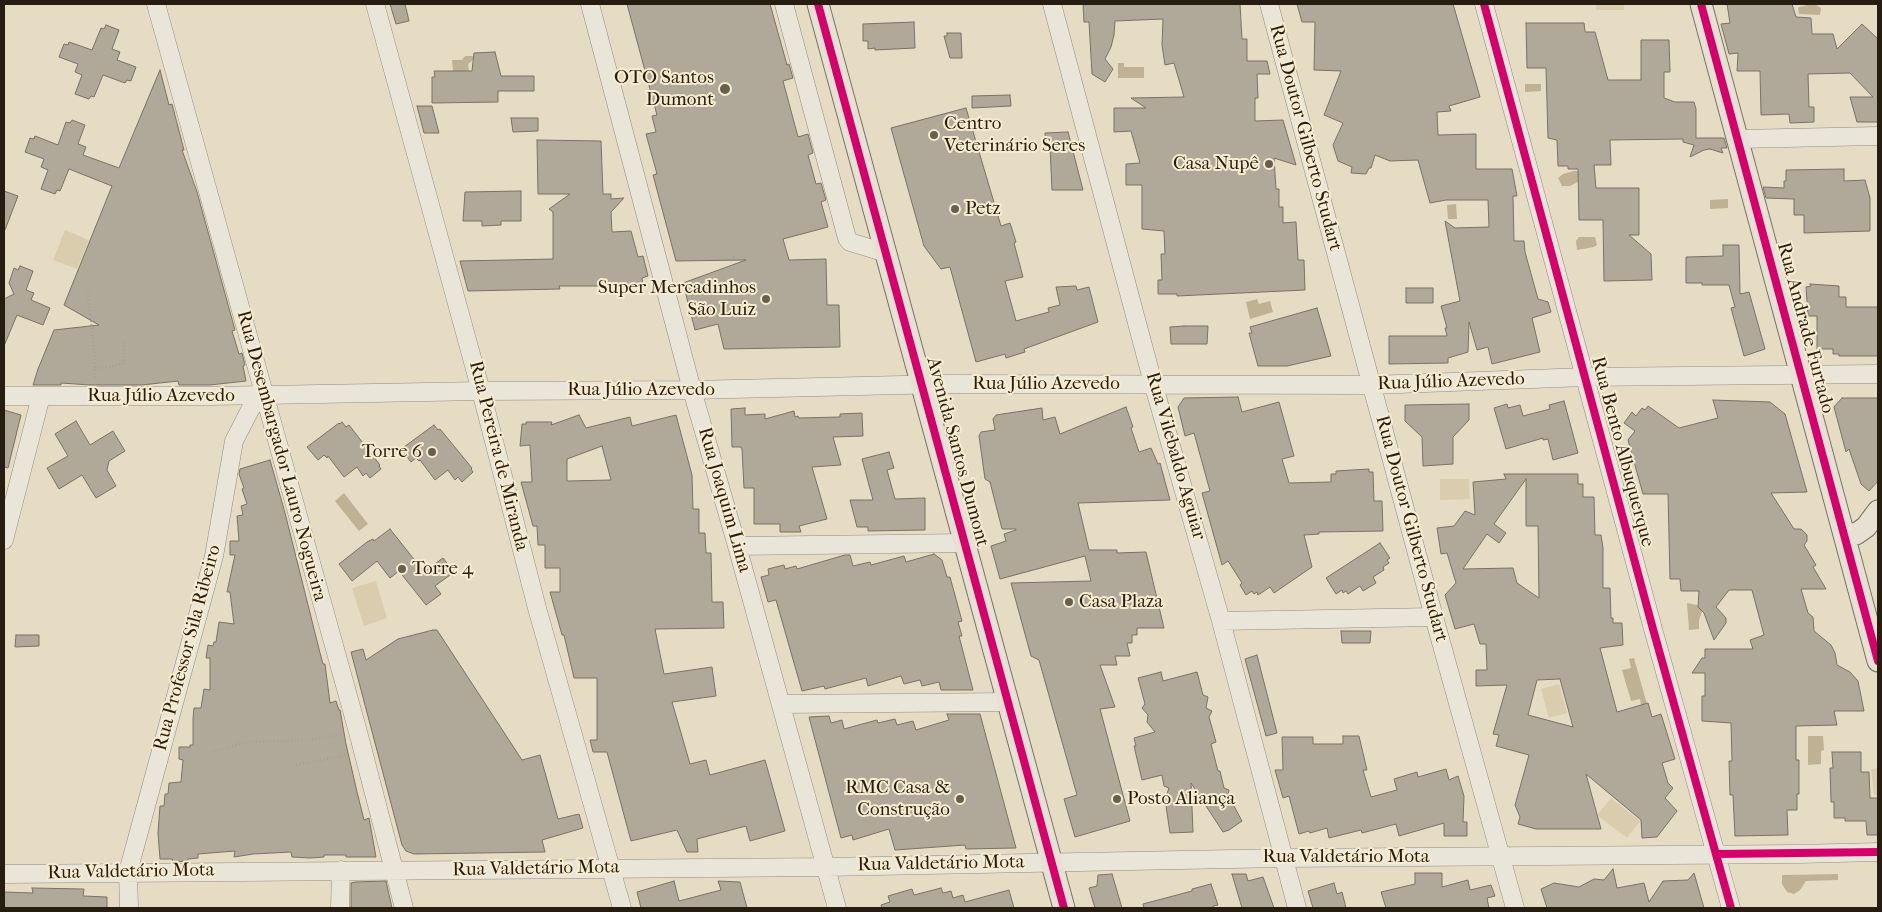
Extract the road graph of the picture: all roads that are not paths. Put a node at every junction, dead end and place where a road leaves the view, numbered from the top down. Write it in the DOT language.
graph roads {
  1 [pos="156,4"];
  2 [pos="375,4"];
  3 [pos="590,4"];
  4 [pos="784,4"];
  5 [pos="818,4"];
  6 [pos="1052,4"];
  7 [pos="1269,4"];
  8 [pos="1484,4"];
  9 [pos="1701,4"];
  10 [pos="1878,136"];
  11 [pos="1739,139"];
  12 [pos="886,253"];
  13 [pos="1878,374"];
  14 [pos="1800,375"];
  15 [pos="1585,377"];
  16 [pos="1154,383"];
  17 [pos="922,385"];
  18 [pos="1372,385"];
  19 [pos="692,390"];
  20 [pos="482,391"];
  21 [pos="264,394"];
  22 [pos="4,396"];
  23 [pos="41,396"];
  24 [pos="1878,511"];
  25 [pos="1844,533"];
  26 [pos="4,540"];
  27 [pos="964,543"];
  28 [pos="737,546"];
  29 [pos="1434,616"];
  30 [pos="1222,621"];
  31 [pos="1878,661"];
  32 [pos="1008,702"];
  33 [pos="781,704"];
  34 [pos="1878,852"];
  35 [pos="1717,854"];
  36 [pos="1501,856"];
  37 [pos="1283,858"];
  38 [pos="1051,861"];
  39 [pos="826,867"];
  40 [pos="611,868"];
  41 [pos="341,870"];
  42 [pos="394,871"];
  43 [pos="128,872"];
  44 [pos="4,874"];
  45 [pos="129,908"];
  46 [pos="340,908"];
  47 [pos="404,908"];
  48 [pos="622,908"];
  49 [pos="837,908"];
  50 [pos="1064,908"];
  51 [pos="1297,908"];
  52 [pos="1515,908"];
  53 [pos="1731,908"];
  1 -- 21 [label="street, Rua Desembargador Lauro Nogueira"];
  2 -- 20 [label="street, Rua Pereira de Miranda"];
  3 -- 19 [label="street, Rua Joaquim Lima"];
  4 -- 12 [label="street"];
  5 -- 12 [label="main road, Avenida Santos Dumont"];
  6 -- 16 [label="street, Rua Vilebaldo Aguiar"];
  7 -- 18 [label="street, Rua Doutor Gilberto Studart"];
  8 -- 15 [label="street, Rua Bento Albuquerque"];
  9 -- 11 [label="main road, Rua Andrade Furtado"];
  10 -- 11 [label="street"];
  11 -- 14 [label="main road, Rua Andrade Furtado"];
  12 -- 17 [label="main road, Avenida Santos Dumont"];
  13 -- 14 [label="street, Rua Júlio Azevedo"];
  14 -- 15 [label="street, Rua Júlio Azevedo"];
  14 -- 25 [label="main road, Rua Andrade Furtado"];
  15 -- 18 [label="street, Rua Júlio Azevedo"];
  15 -- 35 [label="street, Rua Bento Albuquerque"];
  16 -- 17 [label="street, Rua Júlio Azevedo"];
  16 -- 18 [label="street, Rua Júlio Azevedo"];
  16 -- 30 [label="street, Rua Vilebaldo Aguiar"];
  17 -- 19 [label="street, Rua Júlio Azevedo"];
  17 -- 27 [label="main road, Avenida Santos Dumont"];
  18 -- 29 [label="street, Rua Doutor Gilberto Studart"];
  19 -- 20 [label="street, Rua Júlio Azevedo"];
  19 -- 28 [label="street, Rua Joaquim Lima"];
  20 -- 21 [label="street, Rua Júlio Azevedo"];
  20 -- 40 [label="street, Rua Pereira de Miranda"];
  21 -- 23 [label="street, Rua Júlio Azevedo"];
  21 -- 42 [label="street, Rua Desembargador Lauro Nogueira"];
  21 -- 43 [label="street, Rua Professor Sila Ribeiro"];
  22 -- 23 [label="street, Rua Júlio Azevedo"];
  23 -- 26 [label="street"];
  24 -- 25 [label="main road"];
  25 -- 31 [label="main road, Rua Andrade Furtado"];
  27 -- 28 [label="street"];
  27 -- 32 [label="main road, Avenida Santos Dumont"];
  28 -- 33 [label="street, Rua Joaquim Lima"];
  29 -- 30 [label="street"];
  29 -- 36 [label="street, Rua Doutor Gilberto Studart"];
  30 -- 37 [label="street, Rua Vilebaldo Aguiar"];
  32 -- 33 [label="street"];
  32 -- 38 [label="main road, Avenida Santos Dumont"];
  33 -- 39 [label="street, Rua Joaquim Lima"];
  34 -- 35 [label="street, Rua Valdetário Mota"];
  35 -- 36 [label="street, Rua Valdetário Mota"];
  35 -- 53 [label="street, Rua Bento Albuquerque"];
  36 -- 37 [label="street, Rua Valdetário Mota"];
  36 -- 52 [label="street, Rua Doutor Gilberto Studart"];
  37 -- 38 [label="street, Rua Valdetário Mota"];
  37 -- 51 [label="street, Rua Vilebaldo Aguiar"];
  38 -- 39 [label="street, Rua Valdetário Mota"];
  38 -- 50 [label="main road, Avenida Santos Dumont"];
  39 -- 40 [label="street, Rua Valdetário Mota"];
  39 -- 49 [label="street, Rua Joaquim Lima"];
  40 -- 42 [label="street, Rua Valdetário Mota"];
  40 -- 48 [label="street, Rua Pereira de Miranda"];
  41 -- 42 [label="street, Rua Valdetário Mota"];
  41 -- 43 [label="street, Rua Valdetário Mota"];
  41 -- 46 [label="street"];
  42 -- 47 [label="street, Rua Desembargador Lauro Nogueira"];
  43 -- 44 [label="street, Rua Valdetário Mota"];
  43 -- 45 [label="street, Rua Professor Sila Ribeiro"];
}
